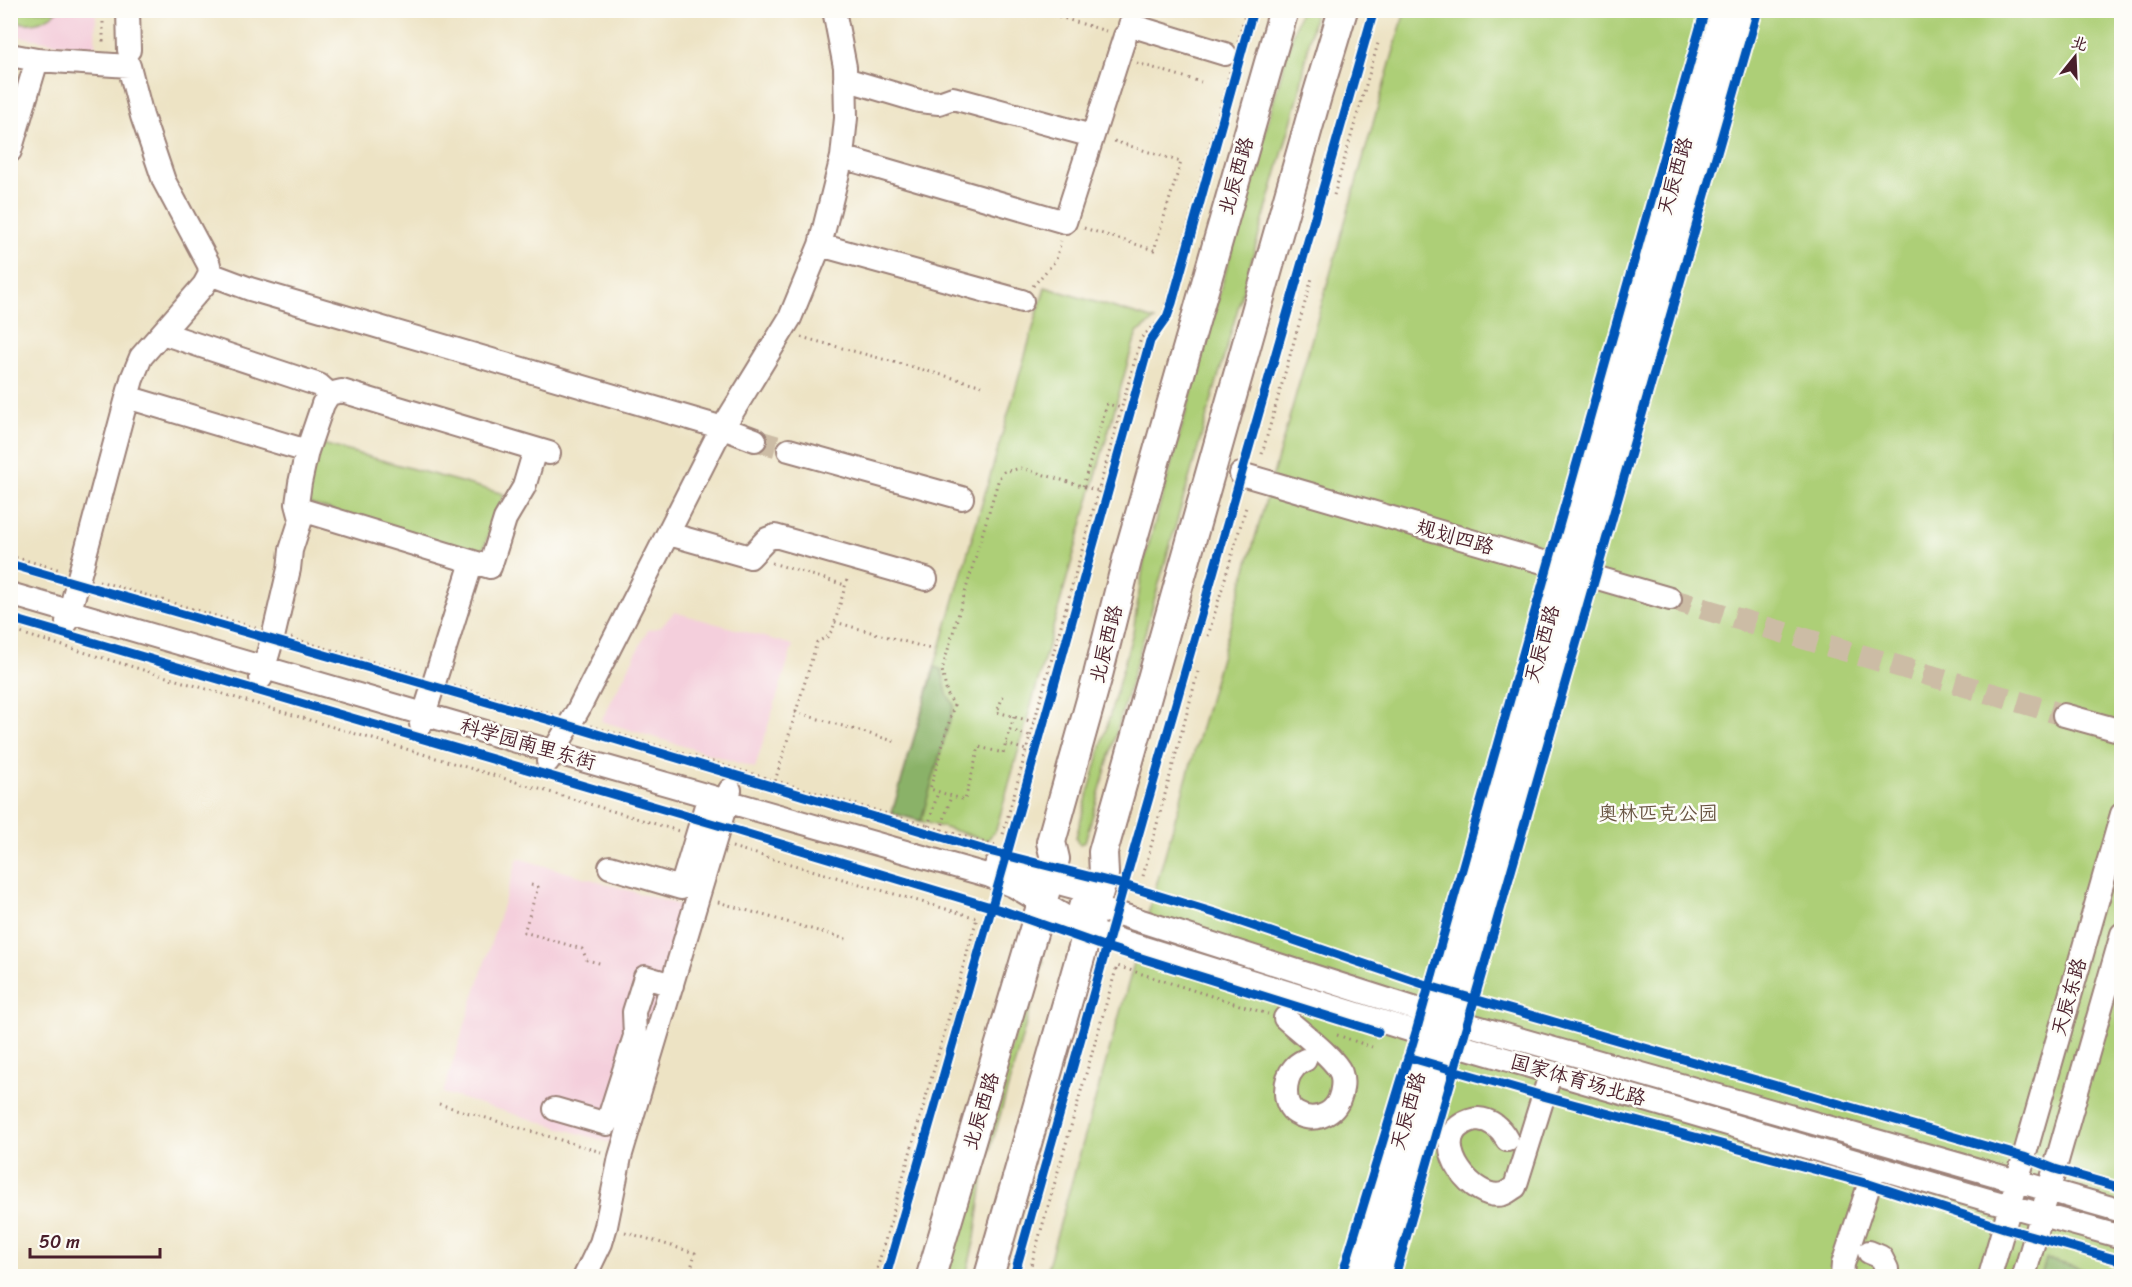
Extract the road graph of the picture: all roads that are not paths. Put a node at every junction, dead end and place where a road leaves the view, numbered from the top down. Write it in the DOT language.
graph roads {
  1 [pos="128,10"];
  2 [pos="834,10"];
  3 [pos="1284,10"];
  4 [pos="1343,10"];
  5 [pos="1723,10"];
  6 [pos="1742,10"];
  7 [pos="10,55"];
  8 [pos="1235,56"];
  9 [pos="129,58"];
  10 [pos="37,60"];
  11 [pos="845,79"];
  12 [pos="1092,135"];
  13 [pos="12,144"];
  14 [pos="842,158"];
  15 [pos="820,245"];
  16 [pos="210,274"];
  17 [pos="1022,301"];
  18 [pos="162,333"];
  19 [pos="328,394"];
  20 [pos="127,398"];
  21 [pos="723,428"];
  22 [pos="755,440"];
  23 [pos="789,450"];
  24 [pos="307,451"];
  25 [pos="1241,474"];
  26 [pos="962,498"];
  27 [pos="298,509"];
  28 [pos="669,534"];
  29 [pos="472,561"];
  30 [pos="1581,573"];
  31 [pos="926,579"];
  32 [pos="10,581"];
  33 [pos="10,594"];
  34 [pos="73,598"];
  35 [pos="1670,599"];
  36 [pos="10,604"];
  37 [pos="268,655"];
  38 [pos="432,697"];
  39 [pos="2064,715"];
  40 [pos="2121,731"];
  41 [pos="562,737"];
  42 [pos="719,802"];
  43 [pos="2121,814"];
  44 [pos="610,867"];
  45 [pos="1046,892"];
  46 [pos="1093,913"];
  47 [pos="2121,934"];
  48 [pos="672,985"];
  49 [pos="1279,1017"];
  50 [pos="1441,1029"];
  51 [pos="1305,1060"];
  52 [pos="1551,1072"];
  53 [pos="555,1109"];
  54 [pos="1507,1140"];
  55 [pos="1875,1167"];
  56 [pos="2017,1181"];
  57 [pos="2049,1190"];
  58 [pos="2010,1206"];
  59 [pos="2121,1211"];
  60 [pos="2042,1215"];
  61 [pos="2121,1237"];
  62 [pos="1869,1252"];
  63 [pos="585,1276"];
  64 [pos="932,1276"];
  65 [pos="990,1276"];
  66 [pos="1360,1276"];
  67 [pos="1379,1276"];
  68 [pos="1842,1276"];
  69 [pos="1886,1276"];
  70 [pos="1990,1276"];
  71 [pos="2024,1276"];
  1 -- 9 [label="street"];
  2 -- 11 [label="street"];
  3 -- 45 [label="main road, 北辰西路"];
  4 -- 46 [label="main road"];
  5 -- 50 [label="street, 天辰西路"];
  6 -- 30 [label="street, 天辰西路"];
  7 -- 10 [label="street"];
  8 -- 12 [label="street"];
  9 -- 10 [label="street"];
  9 -- 16 [label="street"];
  10 -- 13 [label="street"];
  11 -- 12 [label="street"];
  11 -- 14 [label="street"];
  12 -- 14 [label="street"];
  14 -- 15 [label="street"];
  15 -- 17 [label="street"];
  15 -- 21 [label="street"];
  16 -- 18 [label="street"];
  16 -- 21 [label="street"];
  18 -- 19 [label="street"];
  18 -- 20 [label="street"];
  19 -- 24 [label="street"];
  19 -- 29 [label="street"];
  20 -- 24 [label="street"];
  20 -- 34 [label="street"];
  21 -- 22 [label="street"];
  21 -- 28 [label="street"];
  23 -- 26 [label="street"];
  24 -- 27 [label="street"];
  25 -- 30 [label="street, 规划四路"];
  27 -- 29 [label="street"];
  27 -- 37 [label="street"];
  28 -- 31 [label="street"];
  28 -- 41 [label="street"];
  29 -- 38 [label="street"];
  30 -- 35 [label="street, 规划四路"];
  30 -- 50 [label="street, 天辰西路"];
  32 -- 34 [label="street"];
  33 -- 34 [label="street, 科学园南里东街"];
  34 -- 36 [label="street"];
  34 -- 37 [label="street, 科学园南里东街"];
  37 -- 38 [label="street, 科学园南里东街"];
  38 -- 41 [label="street, 科学园南里东街"];
  39 -- 40 [label="street"];
  41 -- 42 [label="street, 科学园南里东街"];
  42 -- 44 [label="street"];
  42 -- 45 [label="street, 科学园南里东街"];
  42 -- 48 [label="street"];
  43 -- 56 [label="street, 天辰东路"];
  45 -- 46 [label="street"];
  45 -- 46 [label="street, 国家体育场北路"];
  45 -- 64 [label="main road, 北辰西路"];
  46 -- 50 [label="street, 国家体育场北路"];
  46 -- 65 [label="main road"];
  47 -- 57 [label="street, 天辰东路"];
  48 -- 53 [label="street"];
  48 -- 63 [label="street"];
  49 -- 51 [label="street"];
  50 -- 52 [label="street, 国家体育场北路"];
  50 -- 56 [label="street, 国家体育场北路"];
  50 -- 66 [label="street, 天辰西路"];
  50 -- 67 [label="street, 天辰西路"];
  52 -- 54 [label="street"];
  52 -- 55 [label="street, 国家体育场北路"];
  55 -- 58 [label="street, 国家体育场北路"];
  55 -- 68 [label="street"];
  56 -- 57 [label="street, 国家体育场北路"];
  56 -- 58 [label="street, 天辰东路"];
  57 -- 59 [label="street, 国家体育场北路"];
  57 -- 60 [label="street, 天辰东路"];
  58 -- 60 [label="street, 国家体育场北路"];
  58 -- 70 [label="street"];
  60 -- 61 [label="street, 国家体育场北路"];
  60 -- 71 [label="street"];
  62 -- 69 [label="street"];
}
